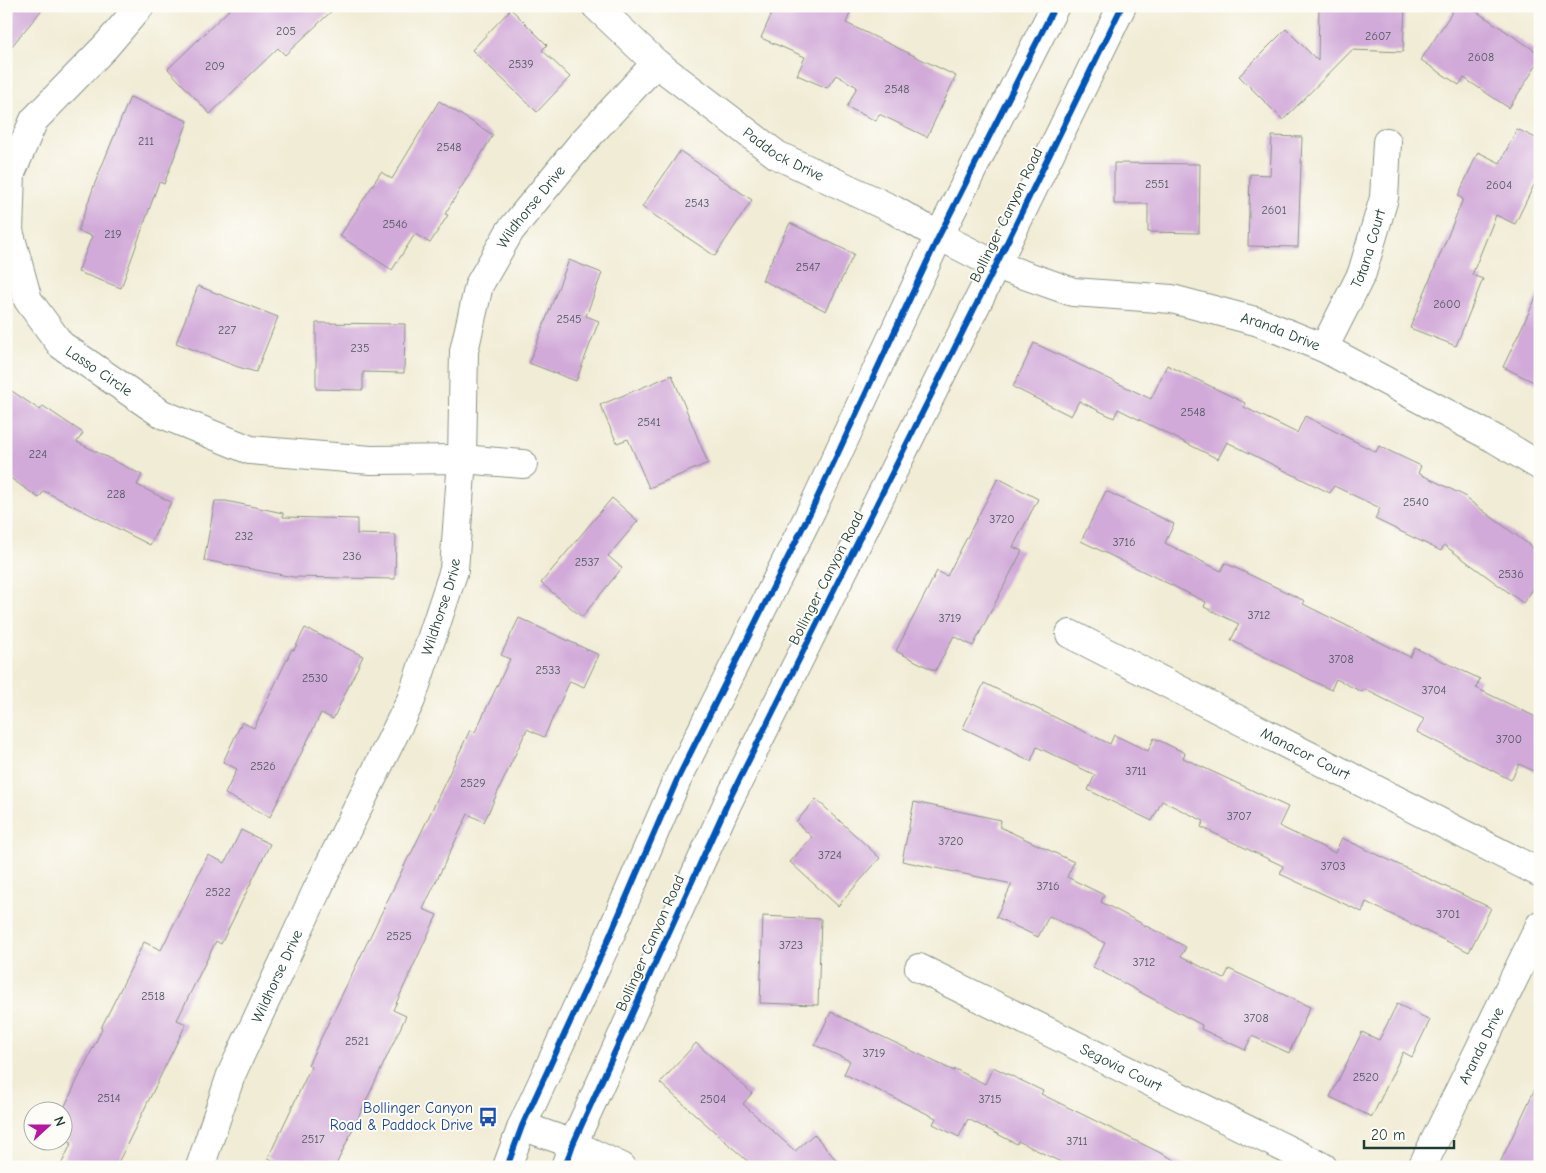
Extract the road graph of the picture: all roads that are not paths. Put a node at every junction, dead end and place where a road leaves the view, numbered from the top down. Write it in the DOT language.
graph roads {
  1 [pos="140,6"];
  2 [pos="596,6"];
  3 [pos="1055,6"];
  4 [pos="1122,6"];
  5 [pos="656,63"];
  6 [pos="1387,142"];
  7 [pos="939,236"];
  8 [pos="996,265"];
  9 [pos="1324,348"];
  10 [pos="462,458"];
  11 [pos="523,464"];
  12 [pos="1540,466"];
  13 [pos="1070,634"];
  14 [pos="1540,873"];
  15 [pos="1540,925"];
  16 [pos="918,968"];
  17 [pos="522,1126"];
  18 [pos="569,1155"];
  19 [pos="200,1167"];
  20 [pos="507,1167"];
  21 [pos="622,1167"];
  22 [pos="1323,1167"];
  23 [pos="1422,1167"];
  1 -- 10 [label="street, Lasso Circle"];
  2 -- 5 [label="street, Paddock Drive"];
  3 -- 7 [label="street"];
  4 -- 8 [label="street, Bollinger Canyon Road"];
  5 -- 7 [label="street, Paddock Drive"];
  5 -- 10 [label="street, Wildhorse Drive"];
  6 -- 9 [label="street, Totana Court"];
  7 -- 8 [label="street, Paddock Drive"];
  7 -- 17 [label="street"];
  8 -- 9 [label="street, Aranda Drive"];
  8 -- 18 [label="street, Bollinger Canyon Road"];
  9 -- 12 [label="street, Aranda Drive"];
  10 -- 11 [label="street, Lasso Circle"];
  10 -- 19 [label="street, Wildhorse Drive"];
  13 -- 14 [label="street, Manacor Court"];
  15 -- 23 [label="street, Aranda Drive"];
  16 -- 22 [label="street, Segovia Court"];
  17 -- 18 [label="street"];
  17 -- 20 [label="street"];
  18 -- 21 [label="street"];
}
